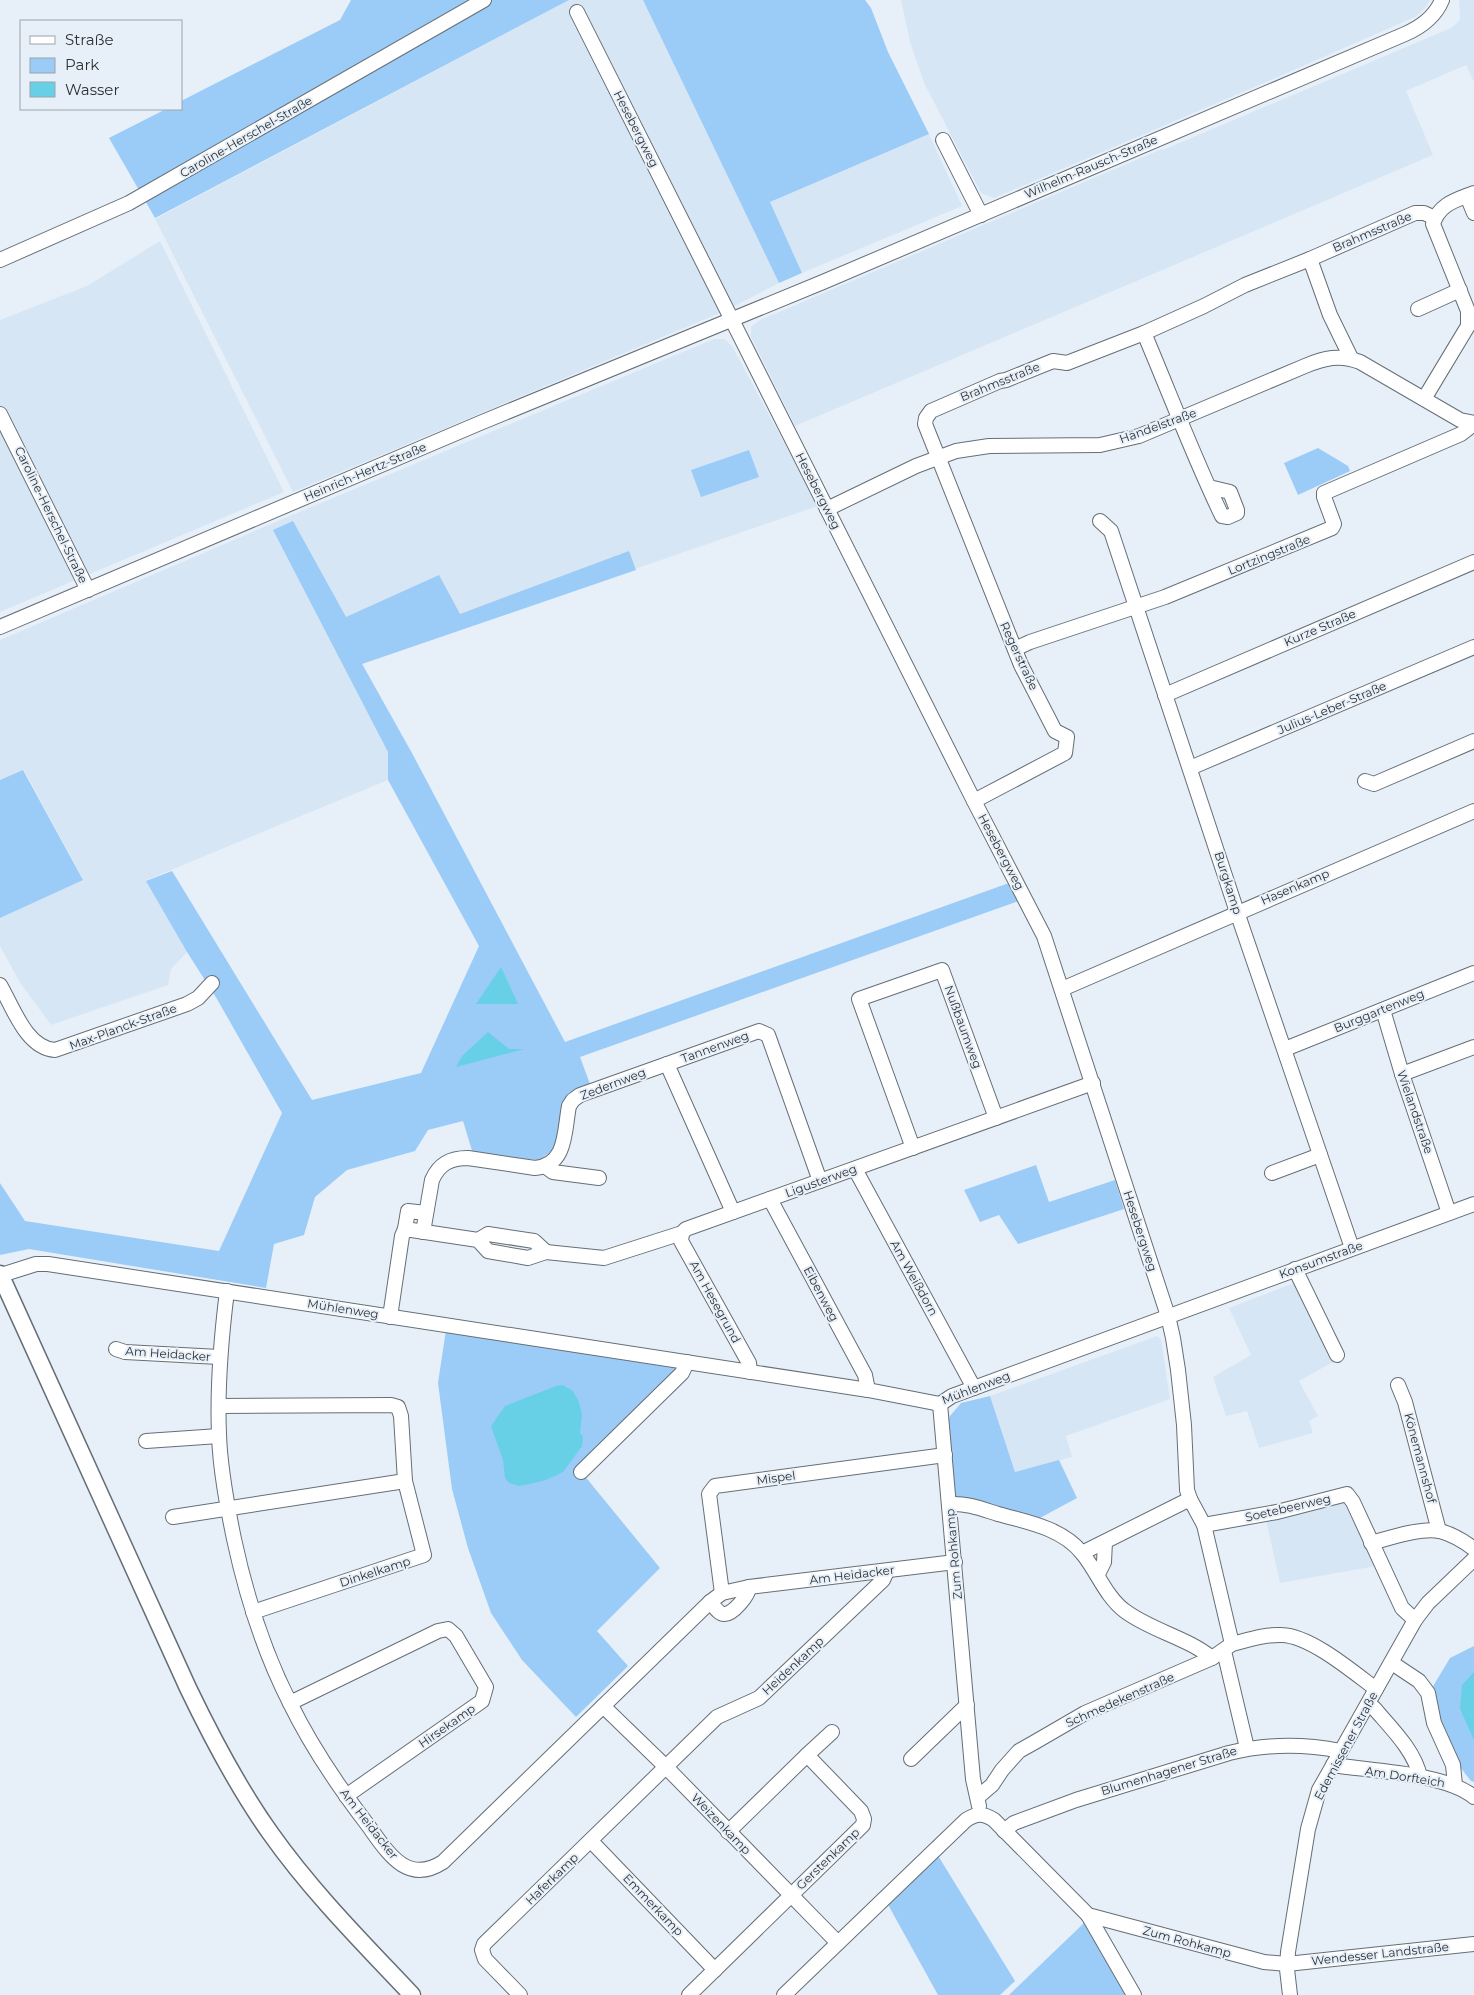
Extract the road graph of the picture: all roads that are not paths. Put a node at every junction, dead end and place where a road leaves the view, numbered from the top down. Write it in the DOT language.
graph roads {
  1 [pos="484,0"];
  2 [pos="1442,2"];
  3 [pos="577,12"];
  4 [pos="943,140"];
  5 [pos="1470,195"];
  6 [pos="1474,213"];
  7 [pos="981,215"];
  8 [pos="1435,218"];
  9 [pos="1310,259"];
  10 [pos="0,260"];
  11 [pos="1460,290"];
  12 [pos="1418,309"];
  13 [pos="732,320"];
  14 [pos="1471,325"];
  15 [pos="1144,333"];
  16 [pos="1351,358"];
  17 [pos="1424,399"];
  18 [pos="0,414"];
  19 [pos="1180,419"];
  20 [pos="1474,424"];
  21 [pos="938,457"];
  22 [pos="1209,487"];
  23 [pos="828,509"];
  24 [pos="1100,521"];
  25 [pos="1474,562"];
  26 [pos="88,590"];
  27 [pos="1136,607"];
  28 [pos="0,627"];
  29 [pos="1474,647"];
  30 [pos="1014,649"];
  31 [pos="1165,695"];
  32 [pos="1474,741"];
  33 [pos="1190,768"];
  34 [pos="1365,781"];
  35 [pos="974,802"];
  36 [pos="1474,811"];
  37 [pos="1237,912"];
  38 [pos="1474,973"];
  39 [pos="212,983"];
  40 [pos="0,985"];
  41 [pos="1062,989"];
  42 [pos="1382,1010"];
  43 [pos="1474,1047"];
  44 [pos="1285,1049"];
  45 [pos="667,1064"];
  46 [pos="1402,1074"];
  47 [pos="1093,1083"];
  48 [pos="996,1118"];
  49 [pos="913,1148"];
  50 [pos="1320,1155"];
  51 [pos="546,1167"];
  52 [pos="855,1168"];
  53 [pos="1272,1173"];
  54 [pos="599,1178"];
  55 [pos="820,1181"];
  56 [pos="770,1199"];
  57 [pos="1474,1204"];
  58 [pos="733,1212"];
  59 [pos="426,1213"];
  60 [pos="1449,1213"];
  61 [pos="406,1229"];
  62 [pos="423,1232"];
  63 [pos="682,1233"];
  64 [pos="1352,1248"];
  65 [pos="1296,1269"];
  66 [pos="0,1275"];
  67 [pos="226,1291"];
  68 [pos="1168,1316"];
  69 [pos="390,1317"];
  70 [pos="116,1349"];
  71 [pos="1337,1354"];
  72 [pos="219,1357"];
  73 [pos="687,1362"];
  74 [pos="750,1372"];
  75 [pos="1398,1385"];
  76 [pos="974,1388"];
  77 [pos="868,1390"];
  78 [pos="940,1404"];
  79 [pos="219,1406"];
  80 [pos="219,1436"];
  81 [pos="146,1441"];
  82 [pos="945,1455"];
  83 [pos="581,1472"];
  84 [pos="405,1481"];
  85 [pos="1190,1499"];
  86 [pos="950,1504"];
  87 [pos="228,1509"];
  88 [pos="173,1517"];
  89 [pos="1204,1525"];
  90 [pos="1439,1531"];
  91 [pos="1105,1542"];
  92 [pos="1371,1543"];
  93 [pos="1474,1549"];
  94 [pos="1082,1553"];
  95 [pos="1474,1560"];
  96 [pos="955,1562"];
  97 [pos="887,1571"];
  98 [pos="1098,1574"];
  99 [pos="749,1588"];
  100 [pos="722,1592"];
  101 [pos="710,1602"];
  102 [pos="253,1612"];
  103 [pos="1415,1620"];
  104 [pos="1228,1648"];
  105 [pos="1212,1658"];
  106 [pos="1392,1663"];
  107 [pos="1376,1689"];
  108 [pos="290,1703"];
  109 [pos="1368,1704"];
  110 [pos="967,1705"];
  111 [pos="603,1706"];
  112 [pos="832,1732"];
  113 [pos="1247,1748"];
  114 [pos="1341,1751"];
  115 [pos="807,1755"];
  116 [pos="911,1759"];
  117 [pos="1333,1765"];
  118 [pos="666,1767"];
  119 [pos="1420,1777"];
  120 [pos="1455,1785"];
  121 [pos="346,1796"];
  122 [pos="978,1797"];
  123 [pos="1474,1797"];
  124 [pos="980,1814"];
  125 [pos="1004,1831"];
  126 [pos="728,1832"];
  127 [pos="590,1841"];
  128 [pos="791,1895"];
  129 [pos="1088,1915"];
  130 [pos="838,1943"];
  131 [pos="1474,1944"];
  132 [pos="1287,1964"];
  133 [pos="715,1970"];
  134 [pos="412,1995"];
  135 [pos="520,1995"];
  136 [pos="689,1995"];
  137 [pos="784,1995"];
  138 [pos="1134,1995"];
  139 [pos="1290,1995"];
  1 -- 10 [label="street, Caroline-Herschel-Straße"];
  2 -- 7 [label="street, Wilhelm-Rausch-Straße"];
  3 -- 13 [label="street, Hesebergweg"];
  4 -- 7 [label="street"];
  5 -- 6 [label="street"];
  5 -- 8 [label="street"];
  7 -- 13 [label="street, Wilhelm-Rausch-Straße"];
  8 -- 9 [label="street, Brahmsstraße"];
  8 -- 11 [label="street"];
  9 -- 15 [label="street, Brahmsstraße"];
  9 -- 16 [label="street"];
  11 -- 12 [label="street"];
  11 -- 14 [label="street"];
  13 -- 23 [label="street, Hesebergweg"];
  13 -- 26 [label="street, Heinrich-Hertz-Straße"];
  14 -- 17 [label="street"];
  15 -- 19 [label="street"];
  15 -- 21 [label="street, Brahmsstraße"];
  16 -- 17 [label="street"];
  16 -- 19 [label="street, Händelstraße"];
  17 -- 20 [label="street"];
  18 -- 26 [label="street, Caroline-Herschel-Straße"];
  19 -- 21 [label="street, Händelstraße"];
  19 -- 22 [label="street"];
  20 -- 27 [label="street, Lortzingstraße"];
  21 -- 23 [label="street, Händelstraße"];
  21 -- 30 [label="street, Regerstraße"];
  23 -- 35 [label="street, Hesebergweg"];
  24 -- 27 [label="street, Burgkamp"];
  25 -- 31 [label="street, Kurze Straße"];
  26 -- 28 [label="street, Heinrich-Hertz-Straße"];
  27 -- 30 [label="street, Lortzingstraße"];
  27 -- 31 [label="street, Burgkamp"];
  29 -- 33 [label="street, Julius-Leber-Straße"];
  30 -- 35 [label="street, Regerstraße"];
  31 -- 33 [label="street, Burgkamp"];
  32 -- 34 [label="street"];
  33 -- 37 [label="street, Burgkamp"];
  35 -- 41 [label="street, Hesebergweg"];
  36 -- 37 [label="street, Hasenkamp"];
  37 -- 41 [label="street, Hasenkamp"];
  37 -- 44 [label="street, Burgkamp"];
  38 -- 42 [label="street, Burggartenweg"];
  39 -- 40 [label="street, Max-Planck-Straße"];
  41 -- 47 [label="street, Hesebergweg"];
  42 -- 44 [label="street, Burggartenweg"];
  42 -- 46 [label="street, Wielandstraße"];
  43 -- 46 [label="street"];
  44 -- 50 [label="street, Burgkamp"];
  45 -- 51 [label="street, Zedernweg"];
  45 -- 55 [label="street, Tannenweg"];
  45 -- 58 [label="street, Tannenweg"];
  46 -- 60 [label="street, Wielandstraße"];
  47 -- 48 [label="street, Ligusterweg"];
  47 -- 68 [label="street, Hesebergweg"];
  48 -- 49 [label="street, Ligusterweg"];
  48 -- 49 [label="street, Nußbaumweg"];
  49 -- 52 [label="street, Ligusterweg"];
  50 -- 53 [label="street"];
  50 -- 64 [label="street, Burgkamp"];
  51 -- 54 [label="street"];
  51 -- 59 [label="street"];
  52 -- 55 [label="street, Ligusterweg"];
  52 -- 76 [label="street, Am Weißdorn"];
  55 -- 56 [label="street, Ligusterweg"];
  56 -- 58 [label="street, Ligusterweg"];
  56 -- 77 [label="street, Eibenweg"];
  57 -- 60 [label="street, Konsumstraße"];
  58 -- 63 [label="street, Ligusterweg"];
  59 -- 61 [label="street"];
  59 -- 62 [label="street"];
  60 -- 64 [label="street, Konsumstraße"];
  61 -- 62 [label="street, Ligusterweg"];
  61 -- 69 [label="street"];
  62 -- 63 [label="street, Ligusterweg"];
  63 -- 74 [label="street, Am Hesegrund"];
  64 -- 65 [label="street, Konsumstraße"];
  65 -- 68 [label="street, Konsumstraße"];
  65 -- 71 [label="street"];
  66 -- 67 [label="street, Mühlenweg"];
  66 -- 134 [label="main road"];
  67 -- 69 [label="street, Mühlenweg"];
  67 -- 72 [label="street, Am Heidacker"];
  68 -- 76 [label="street, Mühlenweg"];
  68 -- 85 [label="street, Hesebergweg"];
  69 -- 73 [label="street, Mühlenweg"];
  70 -- 72 [label="street, Am Heidacker"];
  72 -- 79 [label="street, Am Heidacker"];
  73 -- 74 [label="street, Mühlenweg"];
  73 -- 83 [label="street"];
  74 -- 77 [label="street, Mühlenweg"];
  75 -- 90 [label="street, Könemannshof"];
  76 -- 78 [label="street, Mühlenweg"];
  77 -- 78 [label="street, Mühlenweg"];
  78 -- 82 [label="street, Zum Rohkamp"];
  79 -- 80 [label="street, Am Heidacker"];
  79 -- 84 [label="street, Dinkelkamp"];
  80 -- 81 [label="street"];
  80 -- 87 [label="street, Am Heidacker"];
  82 -- 86 [label="street, Zum Rohkamp"];
  82 -- 100 [label="street, Mispel"];
  84 -- 87 [label="street"];
  84 -- 102 [label="street, Dinkelkamp"];
  85 -- 89 [label="street, Hesebergweg"];
  85 -- 91 [label="street"];
  86 -- 94 [label="street"];
  86 -- 96 [label="street, Zum Rohkamp"];
  87 -- 88 [label="street"];
  87 -- 102 [label="street, Am Heidacker"];
  89 -- 92 [label="street, Soetebeerweg"];
  89 -- 104 [label="street, Hesebergweg"];
  90 -- 92 [label="street"];
  90 -- 93 [label="street"];
  91 -- 94 [label="street"];
  91 -- 98 [label="street"];
  92 -- 103 [label="street, Soetebeerweg"];
  94 -- 98 [label="street"];
  95 -- 103 [label="street, Edemissener Straße"];
  96 -- 97 [label="street, Am Heidacker"];
  96 -- 110 [label="street, Zum Rohkamp"];
  97 -- 99 [label="street, Am Heidacker"];
  97 -- 118 [label="street, Heidenkamp"];
  98 -- 105 [label="street"];
  99 -- 100 [label="street, Am Heidacker"];
  99 -- 101 [label="street"];
  100 -- 101 [label="street, Am Heidacker"];
  101 -- 111 [label="street, Am Heidacker"];
  102 -- 108 [label="street, Am Heidacker"];
  103 -- 106 [label="street, Edemissener Straße"];
  104 -- 105 [label="street, Schmedekenstraße"];
  104 -- 107 [label="street, Schmedekenstraße"];
  104 -- 113 [label="street, Hesebergweg"];
  105 -- 122 [label="street, Schmedekenstraße"];
  106 -- 107 [label="street, Edemissener Straße"];
  106 -- 120 [label="street"];
  107 -- 109 [label="street, Edemissener Straße"];
  108 -- 121 [label="street, Am Heidacker"];
  108 -- 121 [label="street, Hirsekamp"];
  109 -- 114 [label="street, Edemissener Straße"];
  109 -- 119 [label="street"];
  110 -- 116 [label="street"];
  110 -- 122 [label="street, Zum Rohkamp"];
  111 -- 118 [label="street, Weizenkamp"];
  111 -- 121 [label="street, Am Heidacker"];
  112 -- 115 [label="street"];
  113 -- 114 [label="street, Blumenhagener Straße"];
  113 -- 125 [label="street, Blumenhagener Straße"];
  114 -- 117 [label="street, Edemissener Straße"];
  115 -- 126 [label="street"];
  115 -- 128 [label="street, Gerstenkamp"];
  117 -- 119 [label="street, Am Dorfteich"];
  117 -- 132 [label="street, Edemissener Straße"];
  118 -- 126 [label="street, Weizenkamp"];
  118 -- 127 [label="street, Haferkamp"];
  119 -- 120 [label="street, Am Dorfteich"];
  120 -- 123 [label="street, Am Dorfteich"];
  122 -- 124 [label="street, Zum Rohkamp"];
  124 -- 125 [label="street"];
  124 -- 130 [label="street"];
  125 -- 129 [label="street"];
  126 -- 128 [label="street, Weizenkamp"];
  127 -- 133 [label="street, Emmerkamp"];
  127 -- 135 [label="street, Haferkamp"];
  128 -- 130 [label="street, Weizenkamp"];
  128 -- 133 [label="street"];
  129 -- 132 [label="street, Zum Rohkamp"];
  129 -- 138 [label="street"];
  130 -- 137 [label="street"];
  131 -- 132 [label="street, Wendesser Landstraße"];
  132 -- 139 [label="street, Edemissener Straße"];
  133 -- 136 [label="street"];
}
